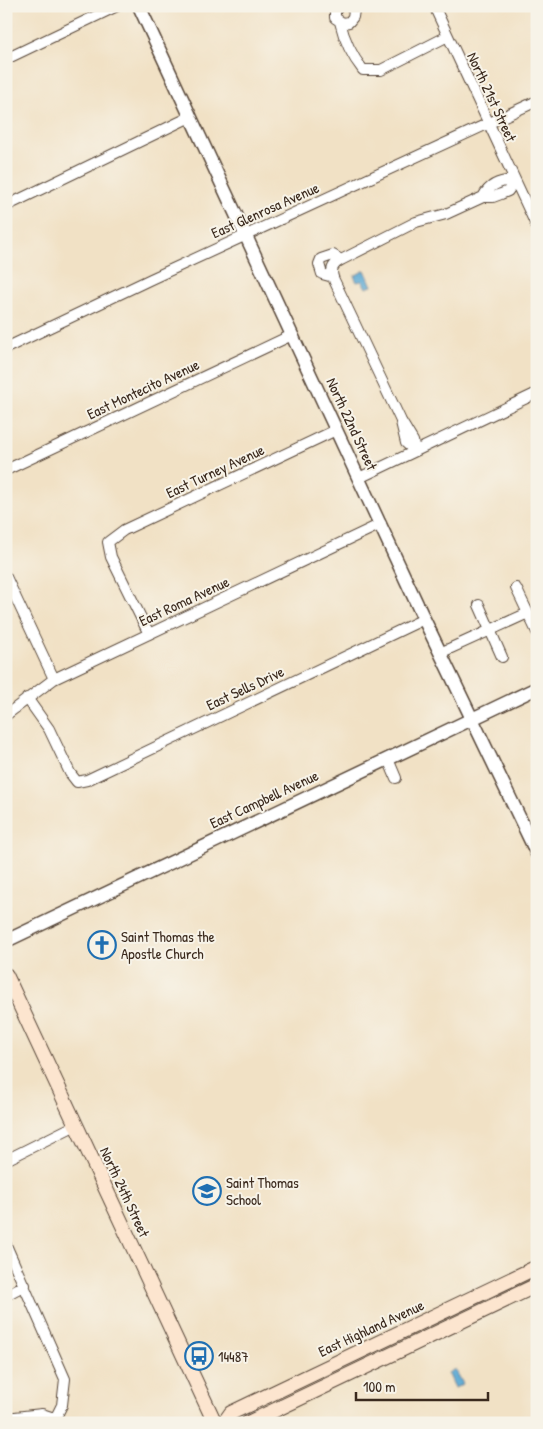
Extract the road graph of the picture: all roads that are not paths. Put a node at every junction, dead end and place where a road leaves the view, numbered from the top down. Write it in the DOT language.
graph roads {
  1 [pos="117,6"];
  2 [pos="139,6"];
  3 [pos="338,6"];
  4 [pos="350,6"];
  5 [pos="434,6"];
  6 [pos="340,22"];
  7 [pos="448,36"];
  8 [pos="6,59"];
  9 [pos="537,100"];
  10 [pos="190,117"];
  11 [pos="488,124"];
  12 [pos="515,181"];
  13 [pos="6,206"];
  14 [pos="537,227"];
  15 [pos="246,236"];
  16 [pos="292,335"];
  17 [pos="6,348"];
  18 [pos="537,392"];
  19 [pos="336,430"];
  20 [pos="414,451"];
  21 [pos="6,470"];
  22 [pos="359,478"];
  23 [pos="381,524"];
  24 [pos="8,583"];
  25 [pos="516,588"];
  26 [pos="479,606"];
  27 [pos="528,613"];
  28 [pos="424,619"];
  29 [pos="490,630"];
  30 [pos="537,632"];
  31 [pos="149,634"];
  32 [pos="440,653"];
  33 [pos="502,657"];
  34 [pos="54,679"];
  35 [pos="537,688"];
  36 [pos="27,698"];
  37 [pos="6,715"];
  38 [pos="472,718"];
  39 [pos="388,759"];
  40 [pos="396,778"];
  41 [pos="537,854"];
  42 [pos="6,941"];
  43 [pos="6,975"];
  44 [pos="76,1125"];
  45 [pos="6,1160"];
  46 [pos="6,1245"];
  47 [pos="537,1267"];
  48 [pos="537,1285"];
  49 [pos="25,1286"];
  50 [pos="6,1295"];
  51 [pos="369,1347"];
  52 [pos="376,1362"];
  53 [pos="6,1418"];
  54 [pos="53,1420"];
  55 [pos="215,1423"];
  56 [pos="224,1423"];
  57 [pos="248,1423"];
  1 -- 8 [label="street"];
  2 -- 10 [label="street, North 22nd Street"];
  3 -- 6 [label="street"];
  4 -- 6 [label="street"];
  5 -- 7 [label="street, North 21st Street"];
  6 -- 7 [label="street"];
  7 -- 11 [label="street, North 21st Street"];
  9 -- 11 [label="street, East Glenrosa Avenue"];
  10 -- 13 [label="street"];
  10 -- 15 [label="street, North 22nd Street"];
  11 -- 12 [label="street, North 21st Street"];
  11 -- 15 [label="street, East Glenrosa Avenue"];
  12 -- 14 [label="street, North 21st Street"];
  12 -- 20 [label="street"];
  15 -- 16 [label="street, North 22nd Street"];
  15 -- 17 [label="street, East Glenrosa Avenue"];
  16 -- 19 [label="street, North 22nd Street"];
  16 -- 21 [label="street, East Montecito Avenue"];
  18 -- 20 [label="street"];
  19 -- 22 [label="street, North 22nd Street"];
  19 -- 31 [label="street, East Turney Avenue"];
  20 -- 22 [label="street"];
  22 -- 23 [label="street, North 22nd Street"];
  23 -- 28 [label="street, North 22nd Street"];
  23 -- 31 [label="street, East Roma Avenue"];
  24 -- 34 [label="street"];
  25 -- 27 [label="street"];
  26 -- 29 [label="street"];
  27 -- 29 [label="street"];
  27 -- 30 [label="street"];
  28 -- 32 [label="street, North 22nd Street"];
  28 -- 36 [label="street, East Sells Drive"];
  29 -- 32 [label="street"];
  29 -- 33 [label="street"];
  31 -- 34 [label="street, East Roma Avenue"];
  32 -- 38 [label="street, North 22nd Street"];
  34 -- 36 [label="street, East Roma Avenue"];
  35 -- 38 [label="street, East Campbell Avenue"];
  36 -- 37 [label="street, East Roma Avenue"];
  38 -- 39 [label="street, East Campbell Avenue"];
  38 -- 41 [label="street, North 22nd Street"];
  39 -- 40 [label="street"];
  39 -- 42 [label="street, East Campbell Avenue"];
  43 -- 44 [label="main road, North 24th Street"];
  44 -- 45 [label="street"];
  44 -- 55 [label="main road, North 24th Street"];
  46 -- 49 [label="street"];
  47 -- 51 [label="main road, East Highland Avenue"];
  48 -- 52 [label="main road"];
  49 -- 50 [label="street"];
  49 -- 54 [label="street"];
  51 -- 52 [label="main road"];
  51 -- 56 [label="main road, East Highland Avenue"];
  52 -- 57 [label="main road"];
  53 -- 54 [label="street"];
}
